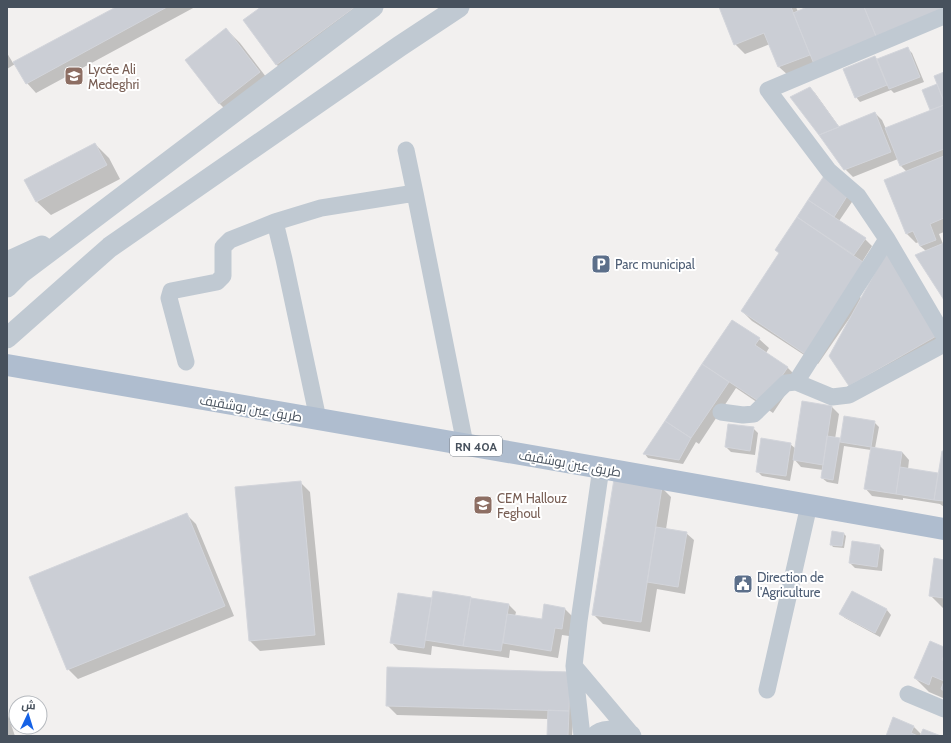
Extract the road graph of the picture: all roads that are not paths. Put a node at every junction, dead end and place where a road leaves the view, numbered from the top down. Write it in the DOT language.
graph roads {
  1 [pos="373,7"];
  2 [pos="459,7"];
  3 [pos="944,16"];
  4 [pos="406,150"];
  5 [pos="415,193"];
  6 [pos="275,222"];
  7 [pos="83,227"];
  8 [pos="887,239"];
  9 [pos="7,262"];
  10 [pos="7,287"];
  11 [pos="944,336"];
  12 [pos="7,338"];
  13 [pos="944,344"];
  14 [pos="186,362"];
  15 [pos="7,366"];
  16 [pos="796,382"];
  17 [pos="721,412"];
  18 [pos="318,419"];
  19 [pos="465,444"];
  20 [pos="601,468"];
  21 [pos="809,505"];
  22 [pos="944,529"];
  23 [pos="574,666"];
  24 [pos="767,690"];
  25 [pos="908,694"];
  26 [pos="944,709"];
  27 [pos="632,735"];
  28 [pos="582,736"];
  29 [pos="593,736"];
  1 -- 7 [label="street"];
  2 -- 12 [label="street"];
  3 -- 8 [label="street"];
  4 -- 5 [label="street"];
  5 -- 6 [label="street"];
  5 -- 19 [label="street"];
  6 -- 14 [label="street"];
  6 -- 18 [label="street"];
  7 -- 9 [label="street"];
  7 -- 10 [label="street"];
  8 -- 11 [label="street"];
  8 -- 16 [label="street"];
  13 -- 16 [label="street"];
  15 -- 18 [label="main road, طريق عين بوشقيف / RN 40A"];
  16 -- 17 [label="street"];
  18 -- 19 [label="main road, طريق عين بوشقيف / RN 40A"];
  19 -- 20 [label="main road, طريق عين بوشقيف / RN 40A"];
  20 -- 21 [label="main road, طريق عين بوشقيف / RN 40A"];
  20 -- 23 [label="street"];
  21 -- 22 [label="main road, طريق عين بوشقيف / RN 40A"];
  21 -- 24 [label="street"];
  23 -- 27 [label="street"];
  23 -- 28 [label="street"];
  25 -- 26 [label="street"];
  27 -- 29 [label="street"];
}
